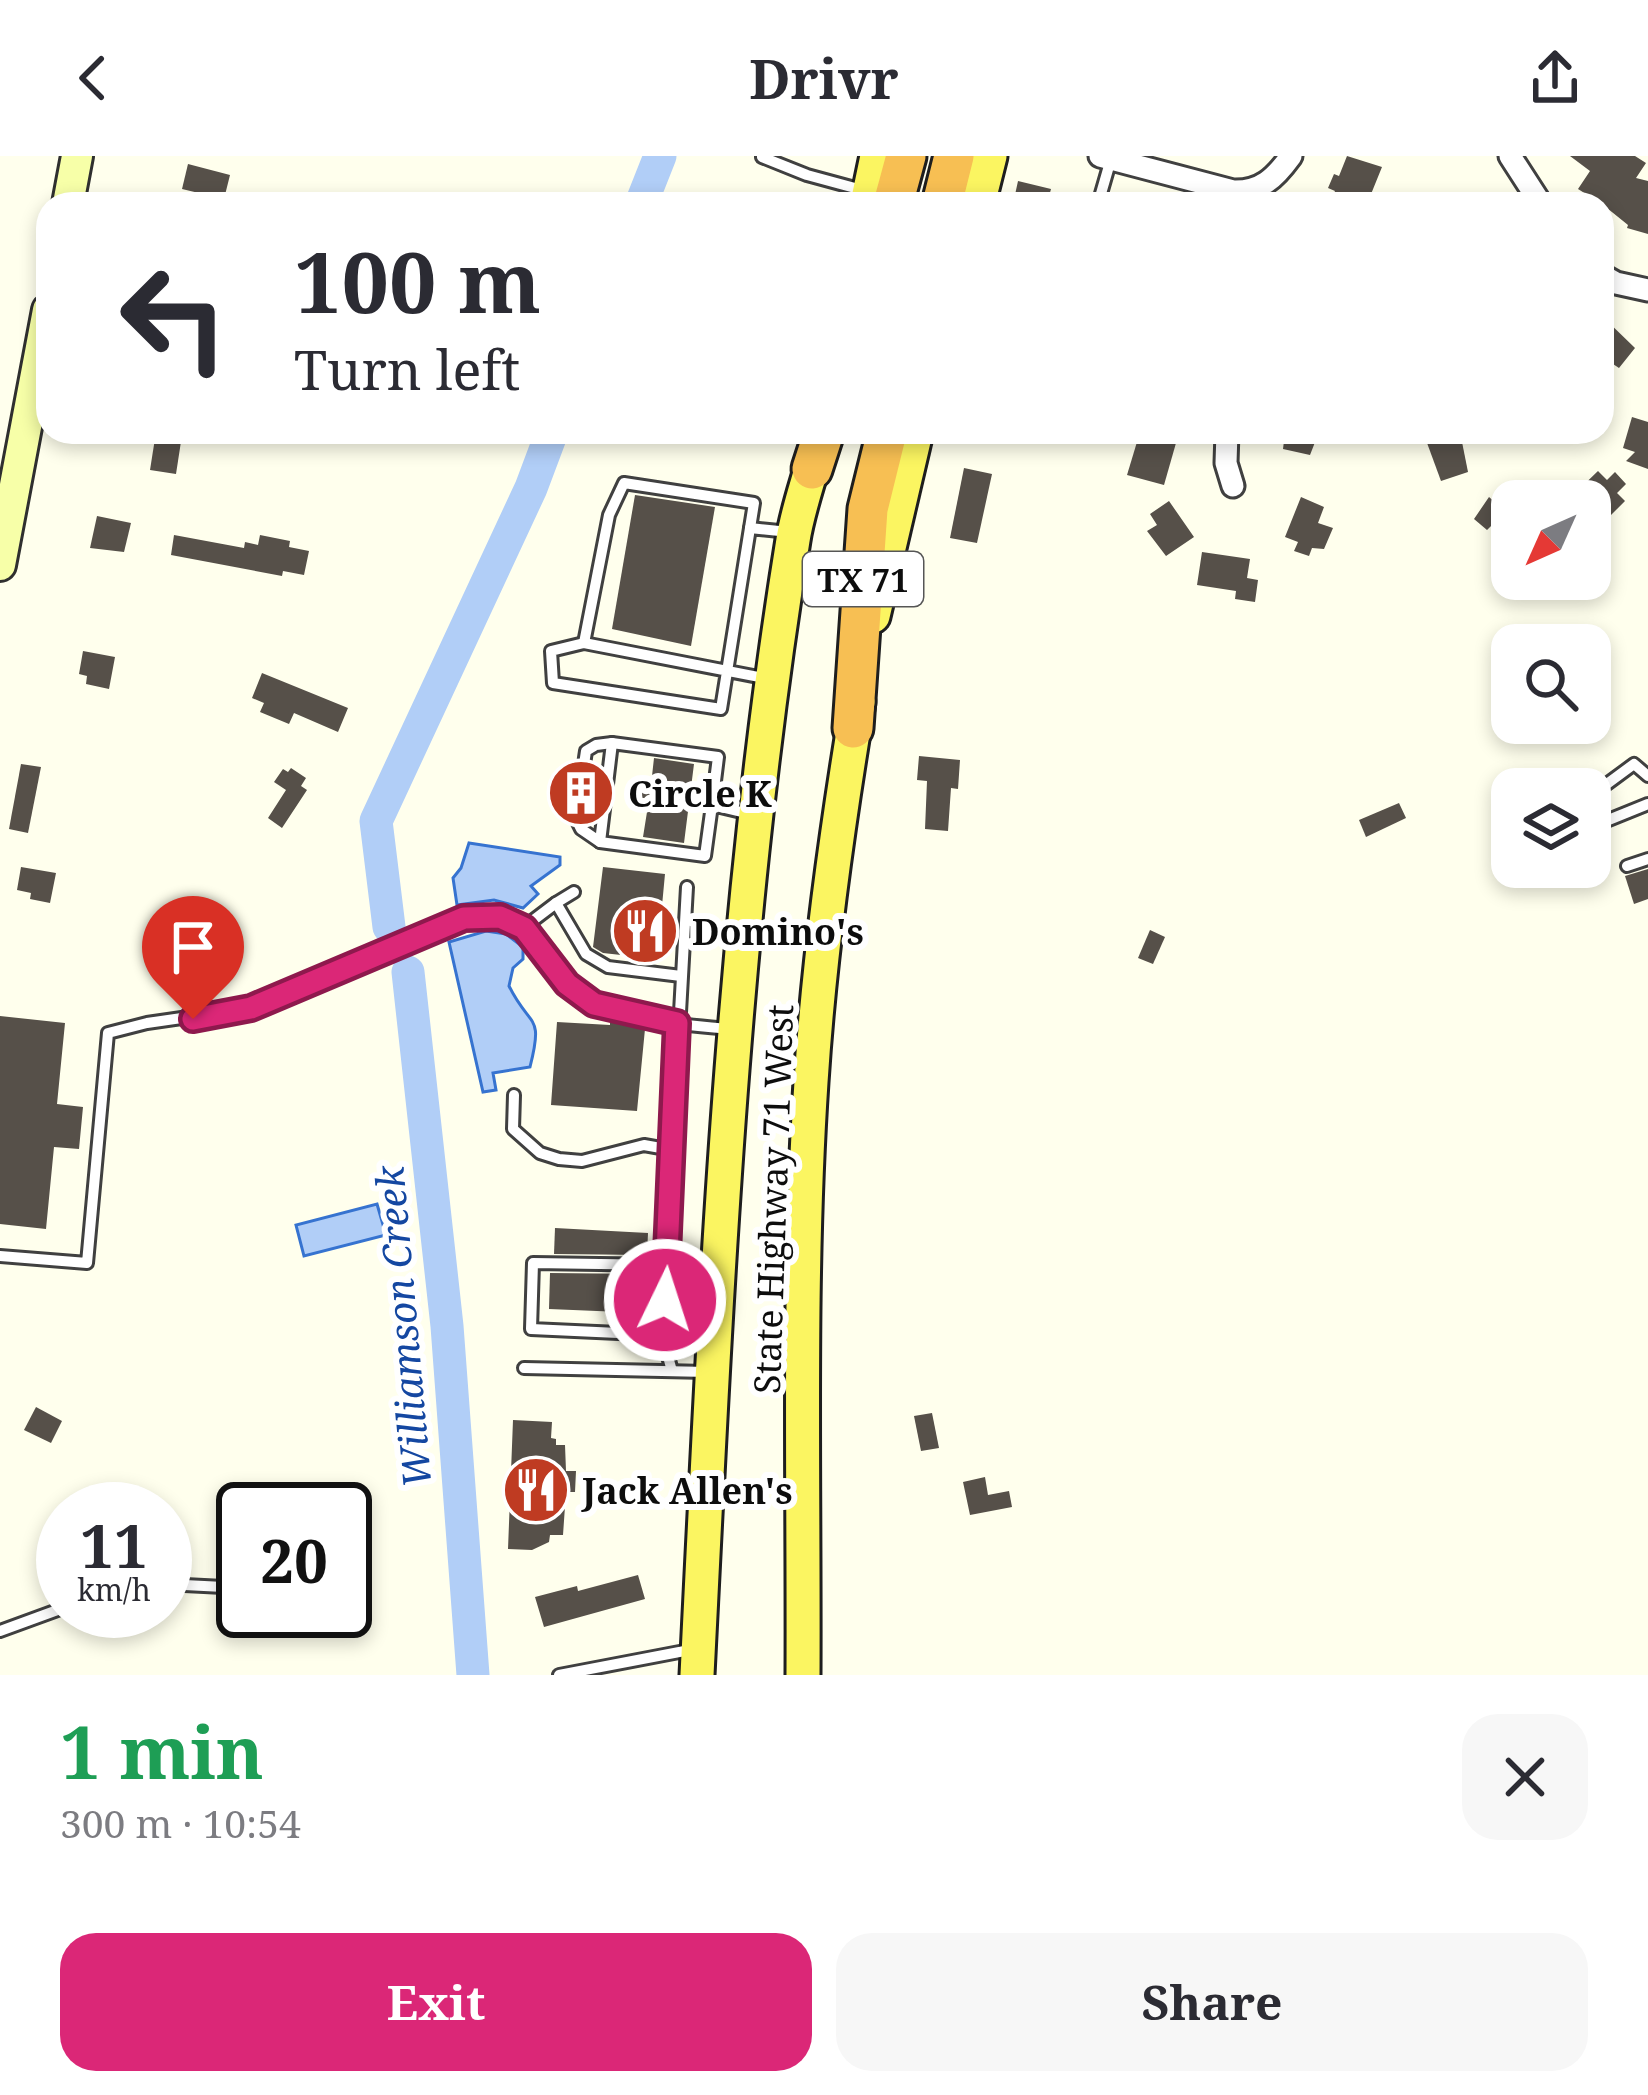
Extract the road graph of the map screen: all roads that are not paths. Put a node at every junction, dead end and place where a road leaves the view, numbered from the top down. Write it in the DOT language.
graph roads {
  1 [pos="77,156"];
  2 [pos="877,156"];
  3 [pos="906,156"];
  4 [pos="954,156"];
  5 [pos="990,156"];
  6 [pos="1291,156"];
  7 [pos="1510,156"];
  8 [pos="762,157"];
  9 [pos="1105,158"];
  10 [pos="70,192"];
  11 [pos="853,192"];
  12 [pos="876,192"];
  13 [pos="881,192"];
  14 [pos="945,192"];
  15 [pos="981,192"];
  16 [pos="1100,192"];
  17 [pos="1236,192"];
  18 [pos="1258,192"];
  19 [pos="1533,192"];
  20 [pos="1614,282"];
  21 [pos="1648,290"];
  22 [pos="36,363"];
  23 [pos="819,444"];
  24 [pos="883,444"];
  25 [pos="913,444"];
  26 [pos="1227,444"];
  27 [pos="1233,485"];
  28 [pos="6,496"];
  29 [pos="750,527"];
  30 [pos="3,533"];
  31 [pos="794,533"];
  32 [pos="0,565"];
  33 [pos="584,643"];
  34 [pos="728,672"];
  35 [pos="772,680"];
  36 [pos="854,728"];
  37 [pos="612,743"];
  38 [pos="1648,776"];
  39 [pos="1611,781"];
  40 [pos="1648,804"];
  41 [pos="712,805"];
  42 [pos="757,816"];
  43 [pos="1611,819"];
  44 [pos="600,842"];
  45 [pos="1648,859"];
  46 [pos="1627,866"];
  47 [pos="687,887"];
  48 [pos="574,892"];
  49 [pos="556,903"];
  50 [pos="524,928"];
  51 [pos="681,976"];
  52 [pos="677,1023"];
  53 [pos="733,1029"];
  54 [pos="514,1095"];
  55 [pos="672,1150"];
  56 [pos="0,1256"];
  57 [pos="668,1265"];
  58 [pos="662,1335"];
  59 [pos="524,1368"];
  60 [pos="672,1371"];
  61 [pos="712,1372"];
  62 [pos="36,1618"];
  63 [pos="0,1630"];
  64 [pos="698,1662"];
  65 [pos="559,1675"];
  66 [pos="803,1675"];
  1 -- 10 [label="street"];
  2 -- 12 [label="main road"];
  3 -- 13 [label="highway"];
  4 -- 14 [label="highway"];
  5 -- 15 [label="main road"];
  6 -- 18 [label="street"];
  7 -- 19 [label="street"];
  8 -- 11 [label="lane"];
  9 -- 16 [label="lane"];
  9 -- 17 [label="street"];
  20 -- 21 [label="street"];
  22 -- 28 [label="street"];
  23 -- 31 [label="main road, TX 71"];
  24 -- 36 [label="highway, TX 71"];
  25 -- 36 [label="main road, State Highway 71 West"];
  26 -- 27 [label="street"];
  28 -- 30 [label="street"];
  29 -- 31 [label="lane"];
  29 -- 33 [label="lane"];
  29 -- 34 [label="lane"];
  30 -- 32 [label="street"];
  31 -- 35 [label="main road, TX 71"];
  33 -- 34 [label="lane"];
  33 -- 34 [label="lane"];
  34 -- 35 [label="lane"];
  35 -- 42 [label="main road, TX 71"];
  36 -- 66 [label="main road, State Highway 71 West"];
  37 -- 41 [label="lane"];
  37 -- 44 [label="lane"];
  37 -- 44 [label="lane"];
  38 -- 39 [label="lane"];
  40 -- 43 [label="lane"];
  41 -- 42 [label="lane"];
  41 -- 44 [label="lane"];
  42 -- 53 [label="main road, TX 71"];
  45 -- 46 [label="lane"];
  47 -- 51 [label="lane"];
  48 -- 49 [label="lane"];
  49 -- 50 [label="lane"];
  49 -- 51 [label="lane"];
  50 -- 52 [label="lane"];
  50 -- 56 [label="lane"];
  51 -- 52 [label="lane"];
  52 -- 53 [label="lane"];
  52 -- 55 [label="lane"];
  53 -- 61 [label="main road, TX 71"];
  54 -- 55 [label="lane"];
  55 -- 57 [label="lane"];
  57 -- 58 [label="lane"];
  57 -- 58 [label="lane"];
  58 -- 60 [label="lane"];
  59 -- 60 [label="lane"];
  60 -- 61 [label="lane"];
  61 -- 64 [label="main road, TX 71"];
  62 -- 63 [label="lane"];
  64 -- 65 [label="lane"];
}
